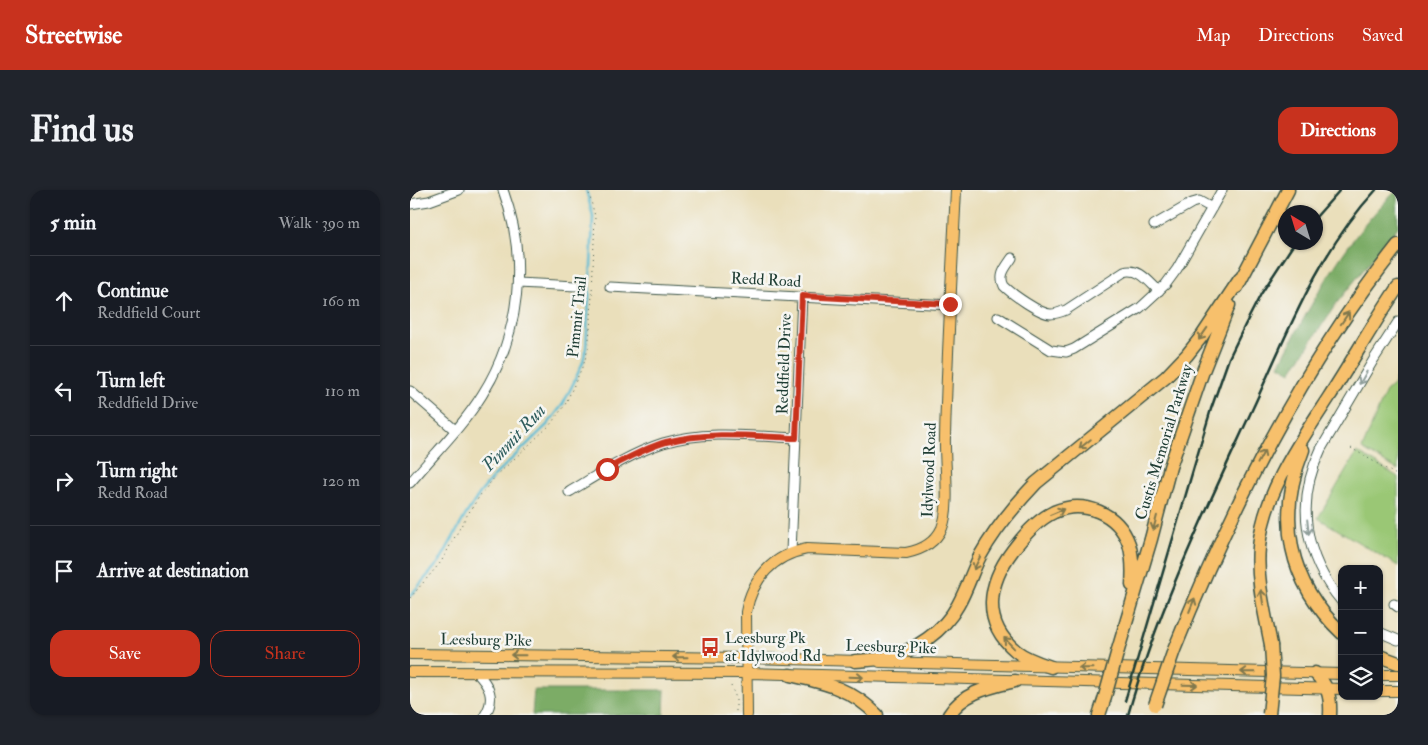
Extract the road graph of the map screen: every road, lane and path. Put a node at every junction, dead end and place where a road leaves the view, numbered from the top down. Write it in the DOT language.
graph roads {
  1 [pos="459,190"];
  2 [pos="502,190"];
  3 [pos="588,190"];
  4 [pos="956,190"];
  5 [pos="1222,190"];
  6 [pos="1288,190"];
  7 [pos="410,204"];
  8 [pos="1212,208"];
  9 [pos="1154,225"];
  10 [pos="1398,245"];
  11 [pos="1012,258"];
  12 [pos="1240,279"];
  13 [pos="518,283"];
  14 [pos="576,286"];
  15 [pos="610,287"];
  16 [pos="1159,291"];
  17 [pos="1395,292"];
  18 [pos="802,296"];
  19 [pos="950,304"];
  20 [pos="998,317"];
  21 [pos="1398,322"];
  22 [pos="410,391"];
  23 [pos="1330,396"];
  24 [pos="455,430"];
  25 [pos="796,438"];
  26 [pos="1351,448"];
  27 [pos="1398,476"];
  28 [pos="410,483"];
  29 [pos="569,492"];
  30 [pos="791,552"];
  31 [pos="1338,597"];
  32 [pos="410,598"];
  33 [pos="1131,607"];
  34 [pos="1338,629"];
  35 [pos="1383,634"];
  36 [pos="1398,640"];
  37 [pos="410,654"];
  38 [pos="1383,657"];
  39 [pos="746,658"];
  40 [pos="855,661"];
  41 [pos="1398,663"];
  42 [pos="1051,667"];
  43 [pos="410,672"];
  44 [pos="476,672"];
  45 [pos="747,673"];
  46 [pos="1314,673"];
  47 [pos="1338,674"];
  48 [pos="790,675"];
  49 [pos="1383,675"];
  50 [pos="1398,675"];
  51 [pos="1015,681"];
  52 [pos="731,686"];
  53 [pos="1328,689"];
  54 [pos="1338,689"];
  55 [pos="1383,690"];
  56 [pos="1398,691"];
  57 [pos="1154,710"];
  58 [pos="1269,714"];
  59 [pos="485,715"];
  60 [pos="736,715"];
  61 [pos="747,715"];
  62 [pos="876,715"];
  63 [pos="949,715"];
  64 [pos="1099,715"];
  65 [pos="1330,715"];
  1 -- 7 [label="street"];
  2 -- 13 [label="street"];
  3 -- 32 [label="path, Pimmit Trail"];
  4 -- 19 [label="main road, Idylwood Road"];
  5 -- 8 [label="street"];
  6 -- 12 [label="highway, Custis Memorial Parkway"];
  8 -- 9 [label="street"];
  8 -- 16 [label="street"];
  57 -- 10 [label="highway, one-way, bridge"];
  11 -- 16 [label="street"];
  12 -- 33 [label="highway, Custis Memorial Parkway, one-way"];
  12 -- 40 [label="highway, one-way"];
  13 -- 14 [label="street"];
  13 -- 24 [label="street"];
  15 -- 18 [label="street, Redd Road"];
  16 -- 20 [label="street"];
  17 -- 23 [label="highway"];
  18 -- 19 [label="street, Redd Road"];
  18 -- 25 [label="street, Reddfield Drive"];
  19 -- 30 [label="main road, Idylwood Road"];
  21 -- 31 [label="street, one-way"];
  22 -- 24 [label="street"];
  23 -- 34 [label="highway"];
  58 -- 23 [label="highway, one-way, bridge"];
  24 -- 28 [label="street"];
  25 -- 29 [label="street"];
  25 -- 30 [label="street, Reddfield Drive"];
  26 -- 27 [label="path"];
  30 -- 39 [label="main road, Idylwood Road"];
  42 -- 33 [label="highway, one-way"];
  33 -- 64 [label="highway, Custis Memorial Parkway, bridge"];
  35 -- 36 [label="street"];
  39 -- 37 [label="main road, Leesburg Pike, one-way"];
  38 -- 41 [label="highway"];
  39 -- 40 [label="main road, Leesburg Pike"];
  39 -- 45 [label="main road, Idylwood Road"];
  40 -- 42 [label="main road, Leesburg Pike"];
  46 -- 42 [label="main road, Leesburg Pike, one-way"];
  43 -- 44 [label="main road, Leesburg Pike"];
  44 -- 45 [label="main road, Leesburg Pike"];
  44 -- 59 [label="street"];
  45 -- 48 [label="main road, Leesburg Pike"];
  45 -- 61 [label="main road, Idylwood Road"];
  46 -- 47 [label="main road, Leesburg Pike"];
  46 -- 53 [label="highway"];
  48 -- 51 [label="main road, Leesburg Pike, one-way"];
  48 -- 62 [label="highway"];
  49 -- 50 [label="main road"];
  51 -- 53 [label="main road, Leesburg Pike, one-way"];
  51 -- 63 [label="highway"];
  52 -- 60 [label="path"];
  53 -- 54 [label="main road, Leesburg Pike"];
  53 -- 65 [label="highway"];
  55 -- 56 [label="main road"];
}
